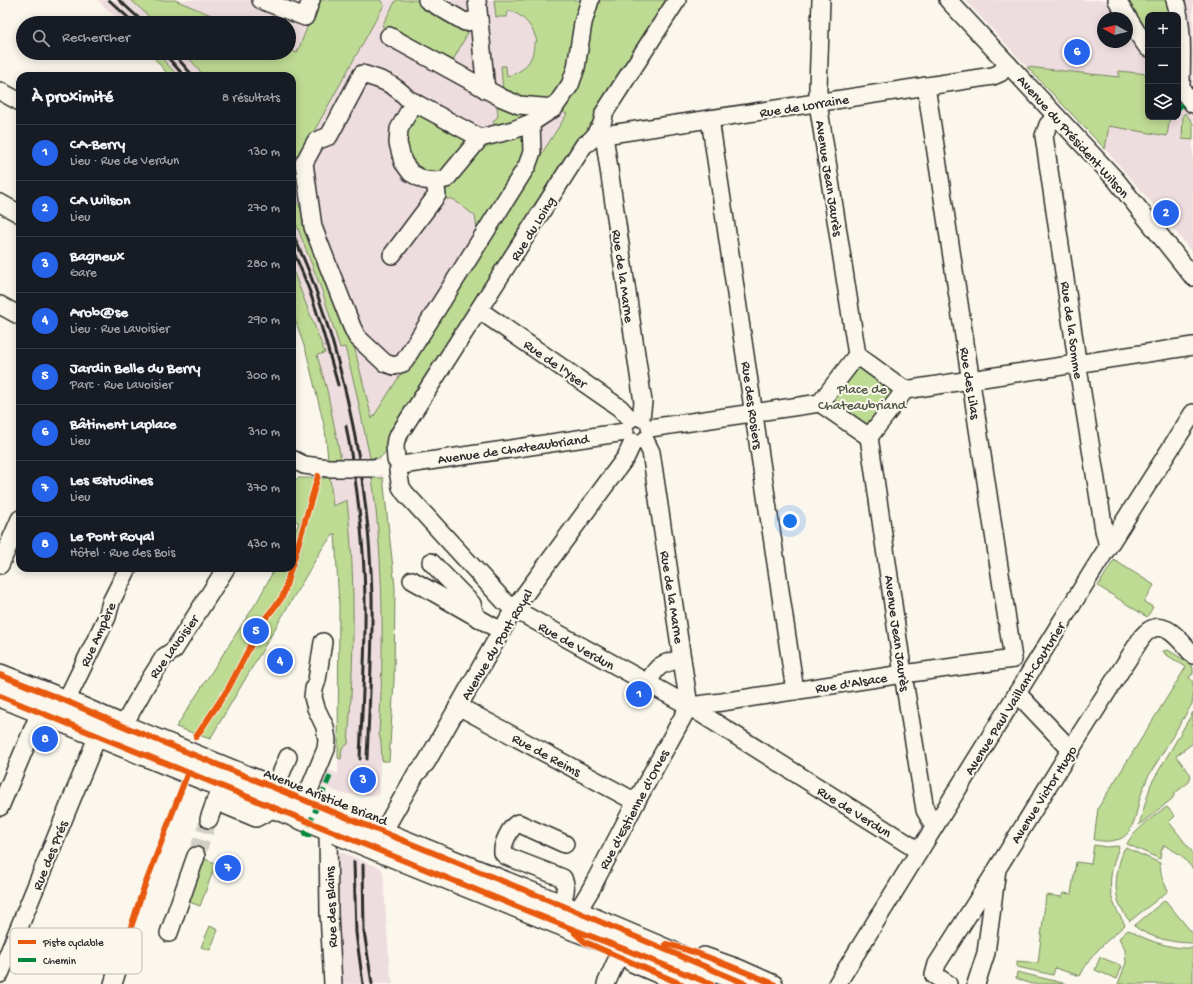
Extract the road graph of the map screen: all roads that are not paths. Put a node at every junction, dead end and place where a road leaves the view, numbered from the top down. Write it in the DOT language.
graph roads {
  1 [pos="261,0"];
  2 [pos="311,0"];
  3 [pos="428,0"];
  4 [pos="477,0"];
  5 [pos="590,0"];
  6 [pos="677,0"];
  7 [pos="821,0"];
  8 [pos="948,0"];
  9 [pos="1117,0"];
  10 [pos="1175,0"];
  11 [pos="479,20"];
  12 [pos="389,36"];
  13 [pos="1145,44"];
  14 [pos="1008,64"];
  15 [pos="1180,84"];
  16 [pos="926,86"];
  17 [pos="1181,88"];
  18 [pos="486,90"];
  19 [pos="0,91"];
  20 [pos="16,100"];
  21 [pos="414,102"];
  22 [pos="818,103"];
  23 [pos="1193,104"];
  24 [pos="554,108"];
  25 [pos="1056,116"];
  26 [pos="710,120"];
  27 [pos="531,123"];
  28 [pos="601,133"];
  29 [pos="480,138"];
  30 [pos="435,181"];
  31 [pos="0,203"];
  32 [pos="16,212"];
  33 [pos="392,255"];
  34 [pos="1193,277"];
  35 [pos="0,305"];
  36 [pos="479,310"];
  37 [pos="16,314"];
  38 [pos="1193,346"];
  39 [pos="857,355"];
  40 [pos="1077,363"];
  41 [pos="971,379"];
  42 [pos="905,390"];
  43 [pos="820,403"];
  44 [pos="754,413"];
  45 [pos="1193,413"];
  46 [pos="638,430"];
  47 [pos="869,437"];
  48 [pos="296,461"];
  49 [pos="397,465"];
  50 [pos="16,528"];
  51 [pos="1108,546"];
  52 [pos="431,562"];
  53 [pos="0,565"];
  54 [pos="126,572"];
  55 [pos="223,572"];
  56 [pos="412,580"];
  57 [pos="514,609"];
  58 [pos="476,617"];
  59 [pos="501,631"];
  60 [pos="323,642"];
  61 [pos="1193,655"];
  62 [pos="682,659"];
  63 [pos="1013,659"];
  64 [pos="1032,670"];
  65 [pos="903,674"];
  66 [pos="0,675"];
  67 [pos="647,684"];
  68 [pos="795,691"];
  69 [pos="1017,693"];
  70 [pos="0,696"];
  71 [pos="66,701"];
  72 [pos="458,706"];
  73 [pos="689,706"];
  74 [pos="40,712"];
  75 [pos="123,726"];
  76 [pos="98,736"];
  77 [pos="1070,750"];
  78 [pos="288,757"];
  79 [pos="218,794"];
  80 [pos="275,798"];
  81 [pos="305,800"];
  82 [pos="636,802"];
  83 [pos="0,807"];
  84 [pos="209,819"];
  85 [pos="334,826"];
  86 [pos="934,826"];
  87 [pos="379,837"];
  88 [pos="565,844"];
  89 [pos="919,852"];
  90 [pos="196,856"];
  91 [pos="997,869"];
  92 [pos="568,914"];
  93 [pos="19,928"];
  94 [pos="169,933"];
  95 [pos="10,950"];
  96 [pos="618,957"];
  97 [pos="0,974"];
  98 [pos="116,974"];
  99 [pos="753,982"];
  100 [pos="113,984"];
  101 [pos="333,984"];
  102 [pos="606,984"];
  103 [pos="681,984"];
  104 [pos="711,984"];
  105 [pos="774,984"];
  106 [pos="838,984"];
  107 [pos="948,984"];
  108 [pos="976,984"];
  1 -- 2 [label="street"];
  3 -- 11 [label="street"];
  4 -- 11 [label="street"];
  5 -- 24 [label="street"];
  6 -- 28 [label="street, Rue du Loing"];
  7 -- 22 [label="street, Avenue Jean Jaurès"];
  8 -- 14 [label="street, Avenue du Président Wilson"];
  9 -- 13 [label="street"];
  10 -- 15 [label="street"];
  11 -- 18 [label="street"];
  12 -- 18 [label="street"];
  14 -- 16 [label="street, Rue de Lorraine"];
  14 -- 25 [label="street, Avenue du Président Wilson"];
  16 -- 22 [label="street, Rue de Lorraine"];
  16 -- 41 [label="street, Rue des Lilas"];
  17 -- 23 [label="street"];
  18 -- 24 [label="street"];
  19 -- 20 [label="street"];
  21 -- 27 [label="street"];
  21 -- 29 [label="street"];
  21 -- 30 [label="street"];
  22 -- 26 [label="street, Rue de Lorraine"];
  22 -- 39 [label="street, Avenue Jean Jaurès"];
  24 -- 27 [label="street"];
  25 -- 34 [label="street, Avenue du Président Wilson"];
  25 -- 40 [label="street, Rue de la Somme"];
  26 -- 28 [label="street, Rue de Lorraine"];
  26 -- 44 [label="street, Rue des Rosiers"];
  27 -- 29 [label="street"];
  28 -- 36 [label="street, Rue du Loing"];
  28 -- 46 [label="street, Rue de la Marne"];
  29 -- 30 [label="street"];
  30 -- 33 [label="street"];
  31 -- 32 [label="street"];
  35 -- 37 [label="street"];
  36 -- 46 [label="street, Rue de l'Yser"];
  36 -- 49 [label="street, Rue du Loing"];
  38 -- 40 [label="street"];
  39 -- 42 [label="street"];
  39 -- 43 [label="street"];
  40 -- 41 [label="street"];
  40 -- 51 [label="street, Rue de la Somme"];
  41 -- 42 [label="street"];
  41 -- 63 [label="street, Rue des Lilas"];
  42 -- 47 [label="street"];
  43 -- 44 [label="street, Avenue de Chateaubriand"];
  43 -- 47 [label="street"];
  44 -- 46 [label="street, Avenue de Chateaubriand"];
  44 -- 68 [label="street, Rue des Rosiers"];
  45 -- 51 [label="street, Avenue Paul Vaillant-Couturier"];
  46 -- 49 [label="street, Avenue de Chateaubriand"];
  46 -- 57 [label="street, Avenue du Pont Royal"];
  46 -- 62 [label="street, Rue de la Marne"];
  47 -- 65 [label="street, Avenue Jean Jaurès"];
  48 -- 49 [label="street, Avenue de Chateaubriand, bridge"];
  49 -- 57 [label="street, Rue de Verdun"];
  50 -- 53 [label="street"];
  51 -- 64 [label="street, Avenue Paul Vaillant-Couturier"];
  52 -- 58 [label="street"];
  54 -- 71 [label="street, Rue Ampère"];
  55 -- 75 [label="street, Rue Lavoisier"];
  56 -- 58 [label="street"];
  57 -- 59 [label="street, Avenue du Pont Royal"];
  57 -- 67 [label="street, Rue de Verdun"];
  58 -- 59 [label="street"];
  59 -- 72 [label="street, Avenue du Pont Royal"];
  60 -- 81 [label="street"];
  61 -- 77 [label="street, Avenue Victor Hugo"];
  62 -- 67 [label="street"];
  62 -- 73 [label="street, Rue de la Marne"];
  63 -- 64 [label="street"];
  63 -- 65 [label="street, Rue d'Alsace"];
  64 -- 69 [label="street, Avenue Paul Vaillant-Couturier"];
  65 -- 68 [label="street, Rue d'Alsace"];
  65 -- 86 [label="street, Avenue Jean Jaurès"];
  66 -- 71 [label="main road, Avenue Aristide Briand"];
  67 -- 73 [label="street, Rue de Verdun"];
  68 -- 73 [label="street, Rue d'Alsace"];
  69 -- 77 [label="street"];
  69 -- 86 [label="street, Avenue Paul Vaillant-Couturier"];
  70 -- 74 [label="main road, Avenue Aristide Briand"];
  71 -- 75 [label="main road, Avenue Aristide Briand"];
  72 -- 82 [label="street, Rue de Reims"];
  72 -- 87 [label="street, Avenue du Pont Royal"];
  73 -- 82 [label="street, Rue d'Estienne d'Orves"];
  73 -- 89 [label="street, Rue de Verdun"];
  74 -- 76 [label="main road, Avenue Aristide Briand"];
  74 -- 83 [label="street"];
  75 -- 80 [label="main road, Avenue Aristide Briand"];
  76 -- 79 [label="main road, Avenue Aristide Briand"];
  76 -- 93 [label="street, Rue des Prés"];
  77 -- 91 [label="street, Avenue Victor Hugo"];
  78 -- 80 [label="street"];
  79 -- 80 [label="main road, Avenue Aristide Briand"];
  79 -- 84 [label="street"];
  80 -- 81 [label="main road, Avenue Aristide Briand"];
  80 -- 85 [label="main road, Avenue Aristide Briand"];
  81 -- 85 [label="main road, Avenue Aristide Briand"];
  82 -- 92 [label="street, Rue d'Estienne d'Orves"];
  85 -- 87 [label="main road, Avenue Aristide Briand, bridge"];
  85 -- 101 [label="street, Rue des Blains"];
  86 -- 89 [label="street, Avenue Paul Vaillant-Couturier"];
  87 -- 92 [label="main road, Avenue Aristide Briand"];
  88 -- 92 [label="street"];
  89 -- 106 [label="street, Avenue Paul Vaillant-Couturier"];
  90 -- 94 [label="street"];
  91 -- 107 [label="street"];
  91 -- 108 [label="street, Avenue Victor Hugo"];
  92 -- 96 [label="street, Avenue Aristide Briand"];
  92 -- 99 [label="main road, Avenue Aristide Briand"];
  92 -- 104 [label="main road, Avenue Aristide Briand"];
  95 -- 97 [label="street, Rue des Prés"];
  96 -- 102 [label="street"];
  96 -- 103 [label="street, Avenue Aristide Briand"];
  98 -- 100 [label="street"];
  99 -- 105 [label="street, Avenue Aristide Briand"];
}
